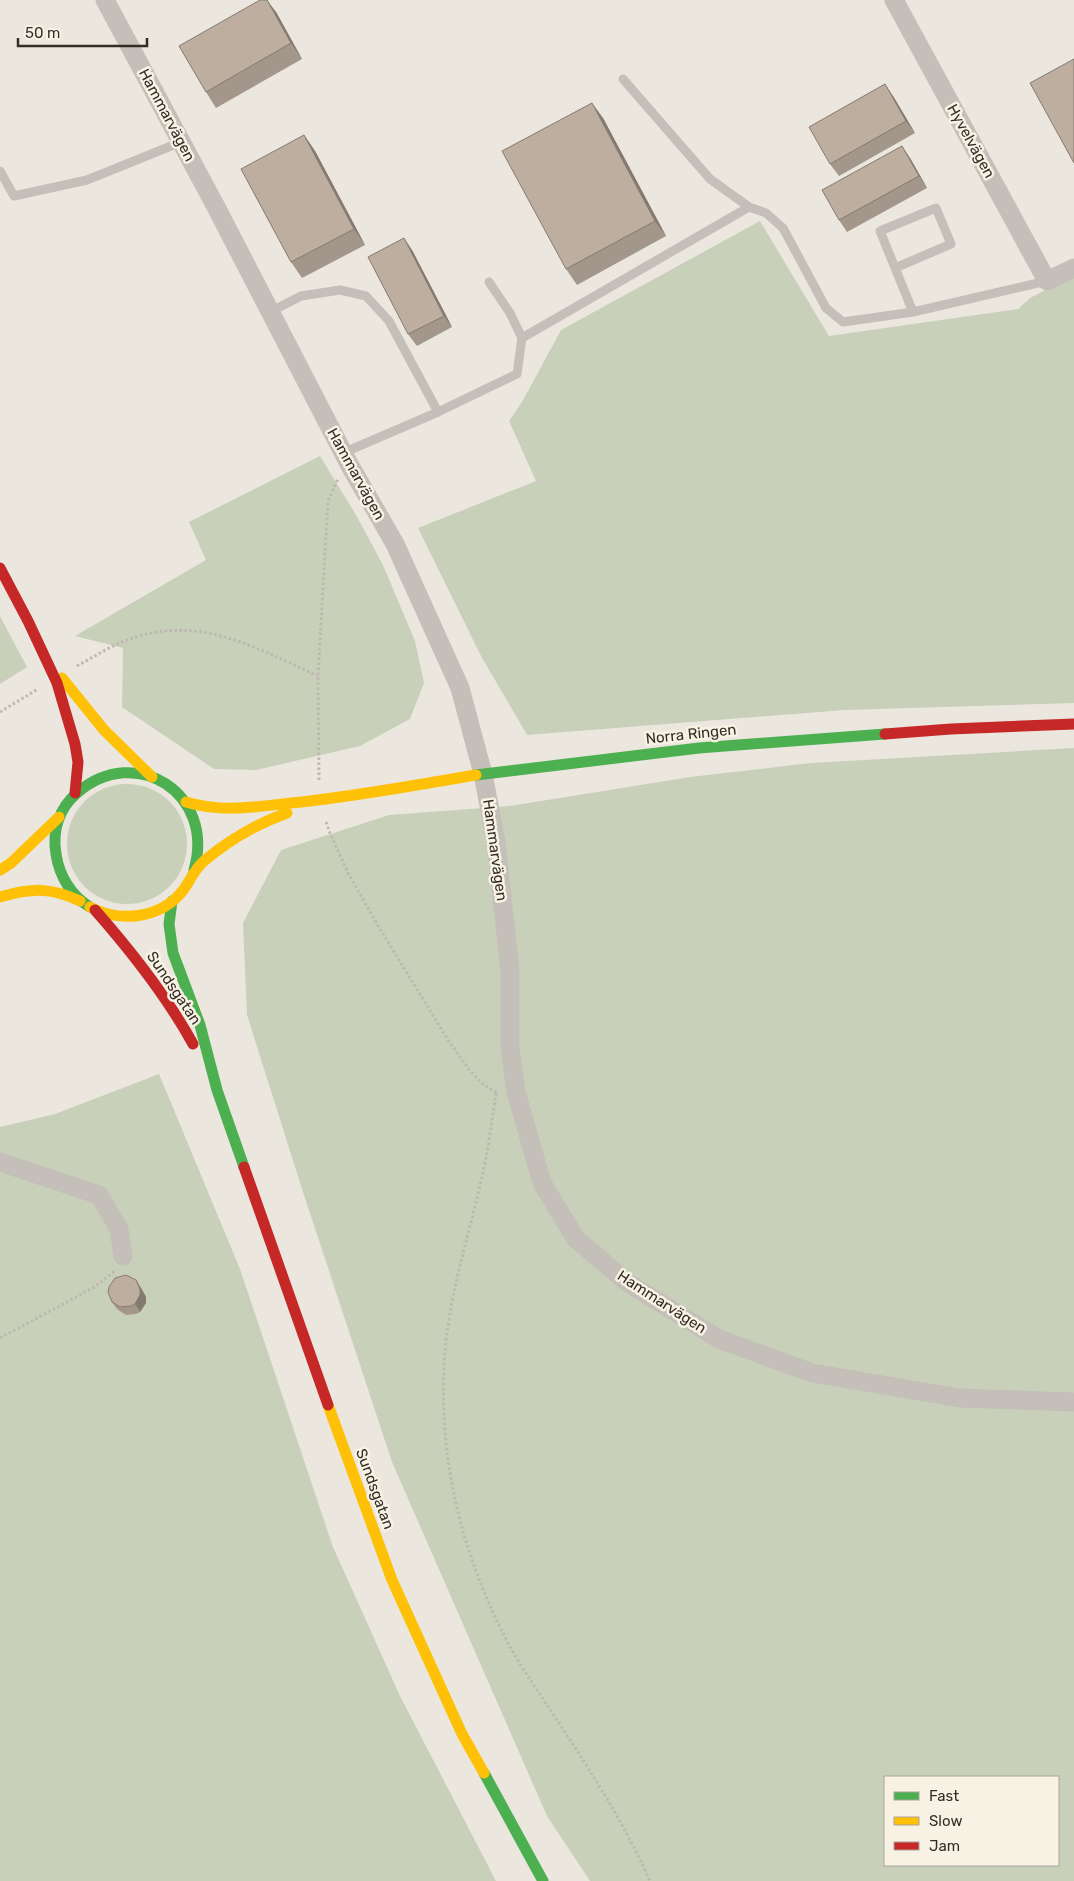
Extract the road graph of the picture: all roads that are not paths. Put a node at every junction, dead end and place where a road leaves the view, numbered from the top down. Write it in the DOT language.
graph roads {
  1 [pos="105,0"];
  2 [pos="894,0"];
  3 [pos="623,79"];
  4 [pos="181,142"];
  5 [pos="0,171"];
  6 [pos="748,207"];
  7 [pos="895,268"];
  8 [pos="1074,268"];
  9 [pos="489,282"];
  10 [pos="1047,282"];
  11 [pos="270,312"];
  12 [pos="913,312"];
  13 [pos="522,338"];
  14 [pos="438,412"];
  15 [pos="346,458"];
  16 [pos="0,568"];
  17 [pos="40,646"];
  18 [pos="1074,724"];
  19 [pos="483,774"];
  20 [pos="152,777"];
  21 [pos="75,793"];
  22 [pos="186,802"];
  23 [pos="314,802"];
  24 [pos="59,817"];
  25 [pos="0,870"];
  26 [pos="194,870"];
  27 [pos="0,897"];
  28 [pos="80,901"];
  29 [pos="172,901"];
  30 [pos="95,910"];
  31 [pos="217,1090"];
  32 [pos="0,1162"];
  33 [pos="123,1256"];
  34 [pos="1074,1402"];
  35 [pos="543,1881"];
  1 -- 4 [label="street, Hammarvägen"];
  2 -- 10 [label="street, Hyvelvägen"];
  3 -- 6 [label="lane"];
  4 -- 5 [label="lane"];
  4 -- 11 [label="street, Hammarvägen"];
  6 -- 12 [label="lane"];
  6 -- 13 [label="lane"];
  7 -- 7 [label="lane"];
  7 -- 12 [label="lane"];
  8 -- 10 [label="street"];
  9 -- 13 [label="lane"];
  10 -- 12 [label="lane"];
  11 -- 14 [label="lane"];
  11 -- 15 [label="street, Hammarvägen"];
  13 -- 14 [label="lane"];
  14 -- 15 [label="lane"];
  15 -- 19 [label="street, Hammarvägen"];
  16 -- 17 [label="main road"];
  17 -- 20 [label="main road"];
  17 -- 21 [label="main road"];
  18 -- 19 [label="main road, Norra Ringen"];
  19 -- 23 [label="main road, Norra Ringen"];
  19 -- 34 [label="street, Hammarvägen"];
  20 -- 21 [label="main road"];
  20 -- 22 [label="main road"];
  21 -- 24 [label="main road"];
  22 -- 23 [label="main road, Norra Ringen"];
  22 -- 26 [label="main road"];
  23 -- 26 [label="main road, Norra Ringen"];
  24 -- 25 [label="main road"];
  24 -- 28 [label="main road"];
  26 -- 29 [label="main road"];
  27 -- 28 [label="main road"];
  28 -- 30 [label="main road"];
  29 -- 30 [label="main road"];
  29 -- 31 [label="main road, Sundsgatan"];
  30 -- 31 [label="main road, Sundsgatan"];
  31 -- 35 [label="main road, Sundsgatan"];
  32 -- 33 [label="street"];
}
